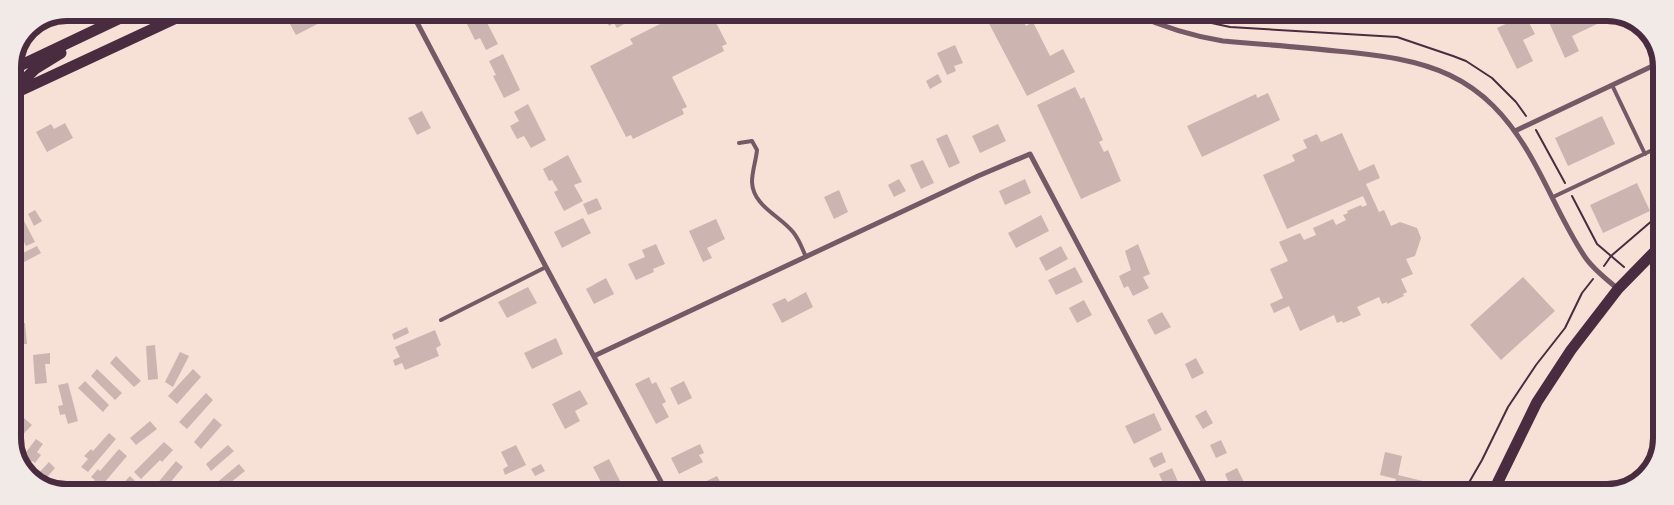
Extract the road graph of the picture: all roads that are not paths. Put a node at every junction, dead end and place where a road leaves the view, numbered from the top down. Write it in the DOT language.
graph roads {
  1 [pos="113,21"];
  2 [pos="170,21"];
  3 [pos="416,21"];
  4 [pos="1153,21"];
  5 [pos="100,27"];
  6 [pos="21,65"];
  7 [pos="1653,66"];
  8 [pos="21,83"];
  9 [pos="1612,85"];
  10 [pos="21,89"];
  11 [pos="1515,131"];
  12 [pos="740,143"];
  13 [pos="1653,150"];
  14 [pos="1645,154"];
  15 [pos="1553,197"];
  16 [pos="1653,252"];
  17 [pos="806,256"];
  18 [pos="546,267"];
  19 [pos="1618,289"];
  20 [pos="441,320"];
  21 [pos="594,356"];
  22 [pos="662,484"];
  23 [pos="1205,484"];
  24 [pos="1497,484"];
  1 -- 5 [label="main road"];
  2 -- 10 [label="main road"];
  3 -- 18 [label="street"];
  4 -- 11 [label="street"];
  5 -- 6 [label="main road"];
  5 -- 8 [label="main road"];
  7 -- 9 [label="street"];
  9 -- 11 [label="street"];
  9 -- 14 [label="lane"];
  11 -- 15 [label="street"];
  12 -- 17 [label="lane"];
  13 -- 14 [label="lane"];
  14 -- 15 [label="lane"];
  15 -- 19 [label="street"];
  16 -- 19 [label="main road"];
  17 -- 21 [label="street"];
  17 -- 23 [label="street"];
  18 -- 20 [label="lane"];
  18 -- 21 [label="street"];
  19 -- 24 [label="main road"];
  21 -- 22 [label="street"];
}
